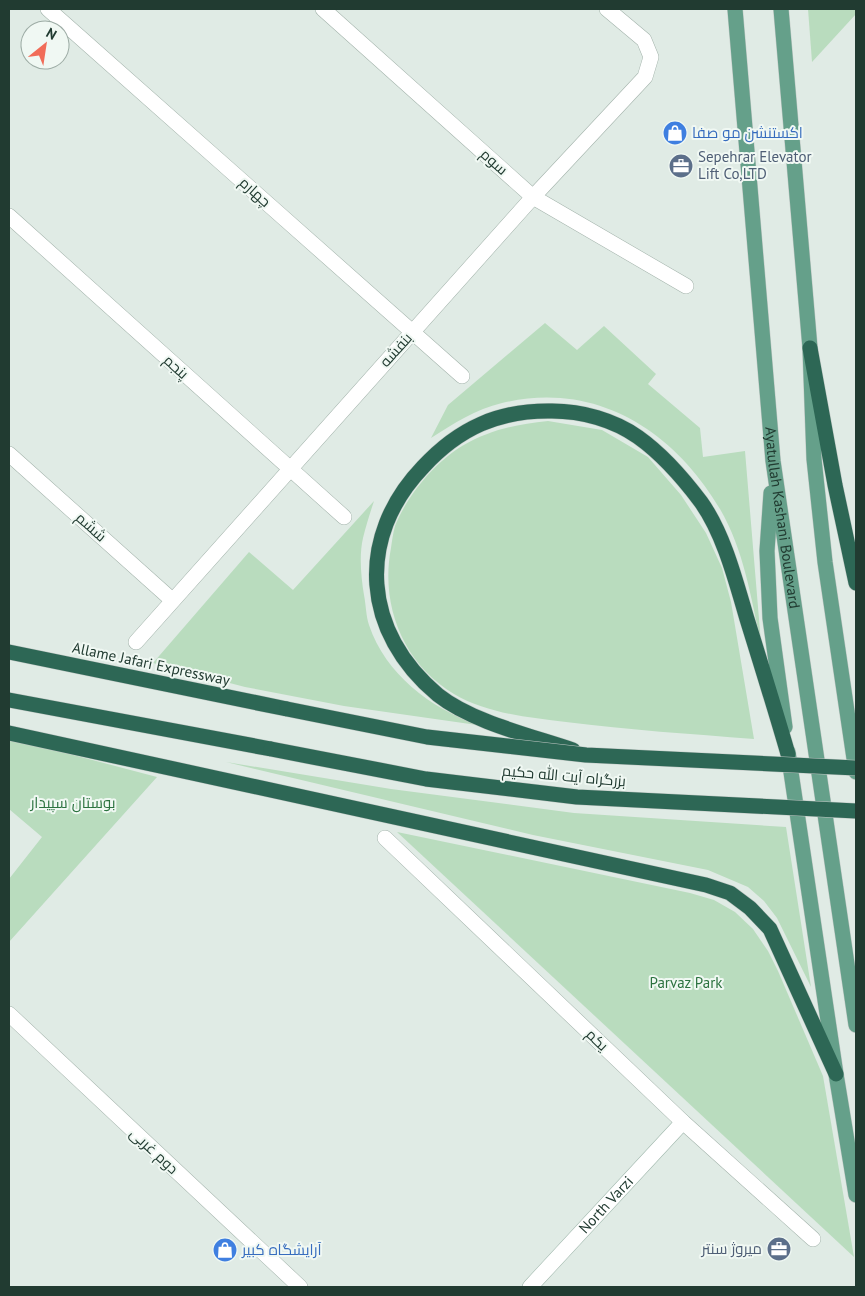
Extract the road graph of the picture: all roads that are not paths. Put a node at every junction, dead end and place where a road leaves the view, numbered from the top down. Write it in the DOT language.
graph roads {
  1 [pos="48,9"];
  2 [pos="323,9"];
  3 [pos="607,9"];
  4 [pos="735,9"];
  5 [pos="781,9"];
  6 [pos="533,196"];
  7 [pos="9,216"];
  8 [pos="686,286"];
  9 [pos="412,332"];
  10 [pos="810,348"];
  11 [pos="462,376"];
  12 [pos="9,454"];
  13 [pos="773,461"];
  14 [pos="290,469"];
  15 [pos="344,517"];
  16 [pos="856,583"];
  17 [pos="172,600"];
  18 [pos="136,642"];
  19 [pos="9,652"];
  20 [pos="9,700"];
  21 [pos="287,709"];
  22 [pos="9,733"];
  23 [pos="788,754"];
  24 [pos="586,755"];
  25 [pos="856,768"];
  26 [pos="856,772"];
  27 [pos="856,810"];
  28 [pos="385,838"];
  29 [pos="9,1014"];
  30 [pos="856,1025"];
  31 [pos="836,1074"];
  32 [pos="683,1122"];
  33 [pos="856,1195"];
  34 [pos="813,1239"];
  35 [pos="300,1287"];
  36 [pos="530,1287"];
  1 -- 9 [label="street, چهارم"];
  2 -- 6 [label="street, سوم"];
  3 -- 6 [label="street, بنفشه"];
  4 -- 13 [label="main road, Ayatullah Kashani Boulevard"];
  5 -- 10 [label="main road"];
  6 -- 8 [label="street, سوم"];
  6 -- 9 [label="street, بنفشه"];
  7 -- 14 [label="street, پنجم"];
  9 -- 11 [label="street, چهارم"];
  9 -- 14 [label="street, بنفشه"];
  10 -- 16 [label="highway"];
  10 -- 26 [label="main road"];
  12 -- 17 [label="street, ششم"];
  13 -- 23 [label="main road"];
  13 -- 30 [label="main road, Ayatullah Kashani Boulevard"];
  14 -- 15 [label="street, پنجم"];
  14 -- 17 [label="street, بنفشه"];
  17 -- 18 [label="street, بنفشه"];
  19 -- 21 [label="highway, Allame Jafari Expressway"];
  20 -- 27 [label="highway, بزرگراه آیت الله حکیم, bridge"];
  21 -- 24 [label="highway, بزرگراه آیت الله حکیم, bridge"];
  22 -- 31 [label="highway"];
  23 -- 24 [label="highway, bridge"];
  23 -- 31 [label="main road"];
  24 -- 25 [label="highway, بزرگراه آیت الله حکیم, bridge"];
  28 -- 32 [label="street, یکم"];
  29 -- 35 [label="street, دوم غربی"];
  31 -- 33 [label="main road"];
  32 -- 34 [label="street, یکم"];
  32 -- 36 [label="street, North Varzi"];
}
